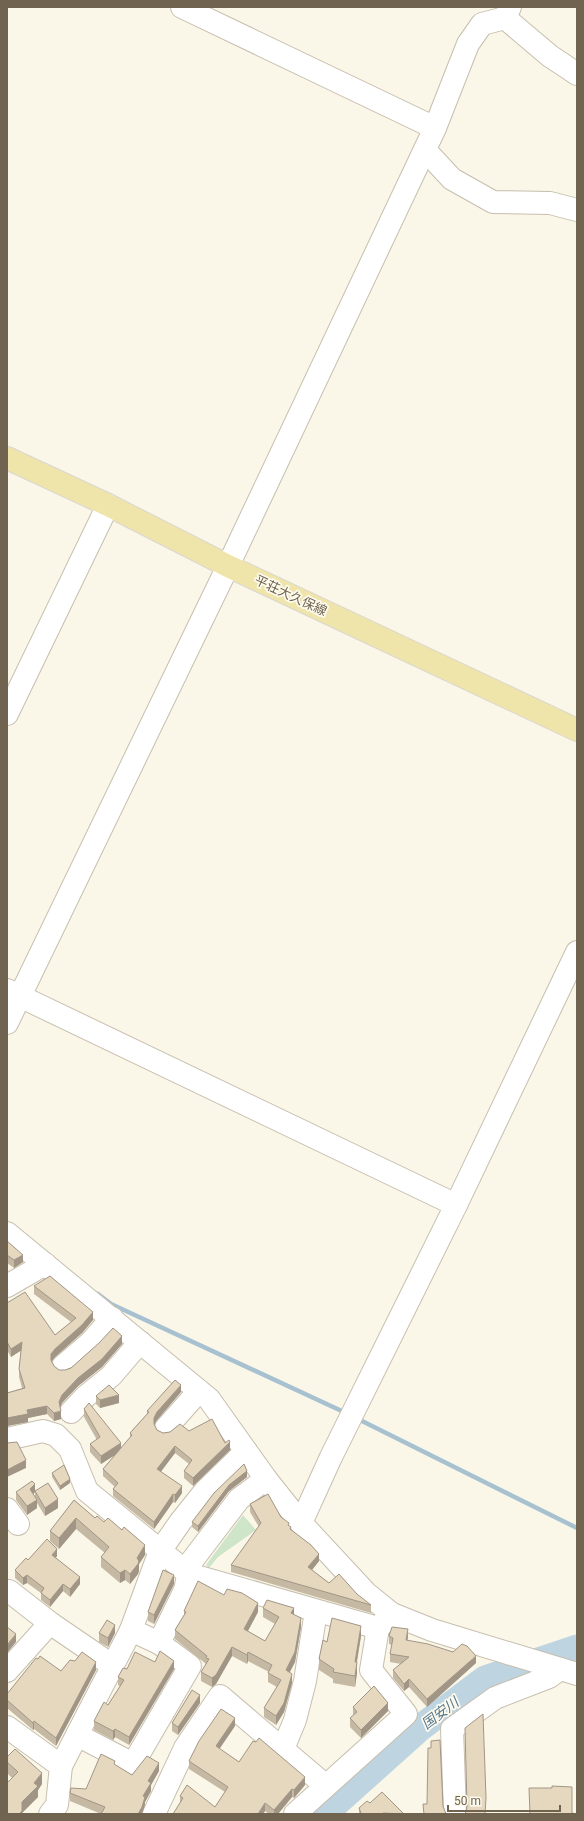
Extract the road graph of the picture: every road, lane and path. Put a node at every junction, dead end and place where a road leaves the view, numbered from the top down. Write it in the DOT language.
graph roads {
  1 [pos="182,7"];
  2 [pos="507,13"];
  3 [pos="577,74"];
  4 [pos="436,128"];
  5 [pos="425,150"];
  6 [pos="577,210"];
  7 [pos="7,458"];
  8 [pos="108,505"];
  9 [pos="228,566"];
  10 [pos="7,714"];
  11 [pos="577,730"];
  12 [pos="577,952"];
  13 [pos="14,993"];
  14 [pos="7,1023"];
  15 [pos="456,1205"];
  16 [pos="7,1233"];
  17 [pos="45,1264"];
  18 [pos="7,1286"];
  19 [pos="112,1318"];
  20 [pos="140,1342"];
  21 [pos="62,1366"];
  22 [pos="199,1391"];
  23 [pos="71,1412"];
  24 [pos="166,1428"];
  25 [pos="7,1438"];
  26 [pos="246,1451"];
  27 [pos="266,1479"];
  28 [pos="301,1523"];
  29 [pos="160,1550"];
  30 [pos="189,1574"];
  31 [pos="9,1591"];
  32 [pos="316,1610"];
  33 [pos="385,1621"];
  34 [pos="50,1624"];
  35 [pos="131,1630"];
  36 [pos="159,1642"];
  37 [pos="113,1666"];
  38 [pos="7,1671"];
  39 [pos="569,1671"];
  40 [pos="7,1727"];
  41 [pos="77,1735"];
  42 [pos="283,1749"];
  43 [pos="61,1766"];
  44 [pos="326,1786"];
  45 [pos="59,1811"];
  46 [pos="154,1814"];
  47 [pos="295,1814"];
  48 [pos="455,1814"];
  1 -- 4 [label="street"];
  2 -- 3 [label="street"];
  2 -- 4 [label="street"];
  4 -- 5 [label="street"];
  5 -- 6 [label="street"];
  5 -- 9 [label="street"];
  7 -- 8 [label="main road, 平荘大久保線"];
  8 -- 9 [label="main road, 平荘大久保線"];
  8 -- 10 [label="street"];
  9 -- 11 [label="main road, 平荘大久保線"];
  9 -- 13 [label="street"];
  12 -- 15 [label="street"];
  13 -- 14 [label="street"];
  13 -- 15 [label="street"];
  15 -- 28 [label="street"];
  16 -- 17 [label="street"];
  17 -- 18 [label="street"];
  17 -- 19 [label="street"];
  19 -- 20 [label="street"];
  19 -- 21 [label="street"];
  20 -- 22 [label="street"];
  20 -- 23 [label="street"];
  22 -- 24 [label="street"];
  22 -- 26 [label="street"];
  25 -- 29 [label="street"];
  26 -- 27 [label="street"];
  26 -- 29 [label="street"];
  27 -- 28 [label="street"];
  27 -- 30 [label="street"];
  28 -- 33 [label="street"];
  29 -- 30 [label="street"];
  29 -- 35 [label="street"];
  30 -- 32 [label="street"];
  30 -- 36 [label="street"];
  31 -- 34 [label="street"];
  32 -- 33 [label="street"];
  32 -- 42 [label="street"];
  33 -- 39 [label="street"];
  33 -- 44 [label="street"];
  34 -- 37 [label="street"];
  34 -- 38 [label="street"];
  35 -- 36 [label="street"];
  35 -- 37 [label="street"];
  36 -- 41 [label="street"];
  37 -- 41 [label="street"];
  39 -- 48 [label="street"];
  40 -- 43 [label="street"];
  41 -- 43 [label="street"];
  42 -- 44 [label="street"];
  42 -- 46 [label="street"];
  43 -- 45 [label="street"];
  44 -- 47 [label="street"];
}
